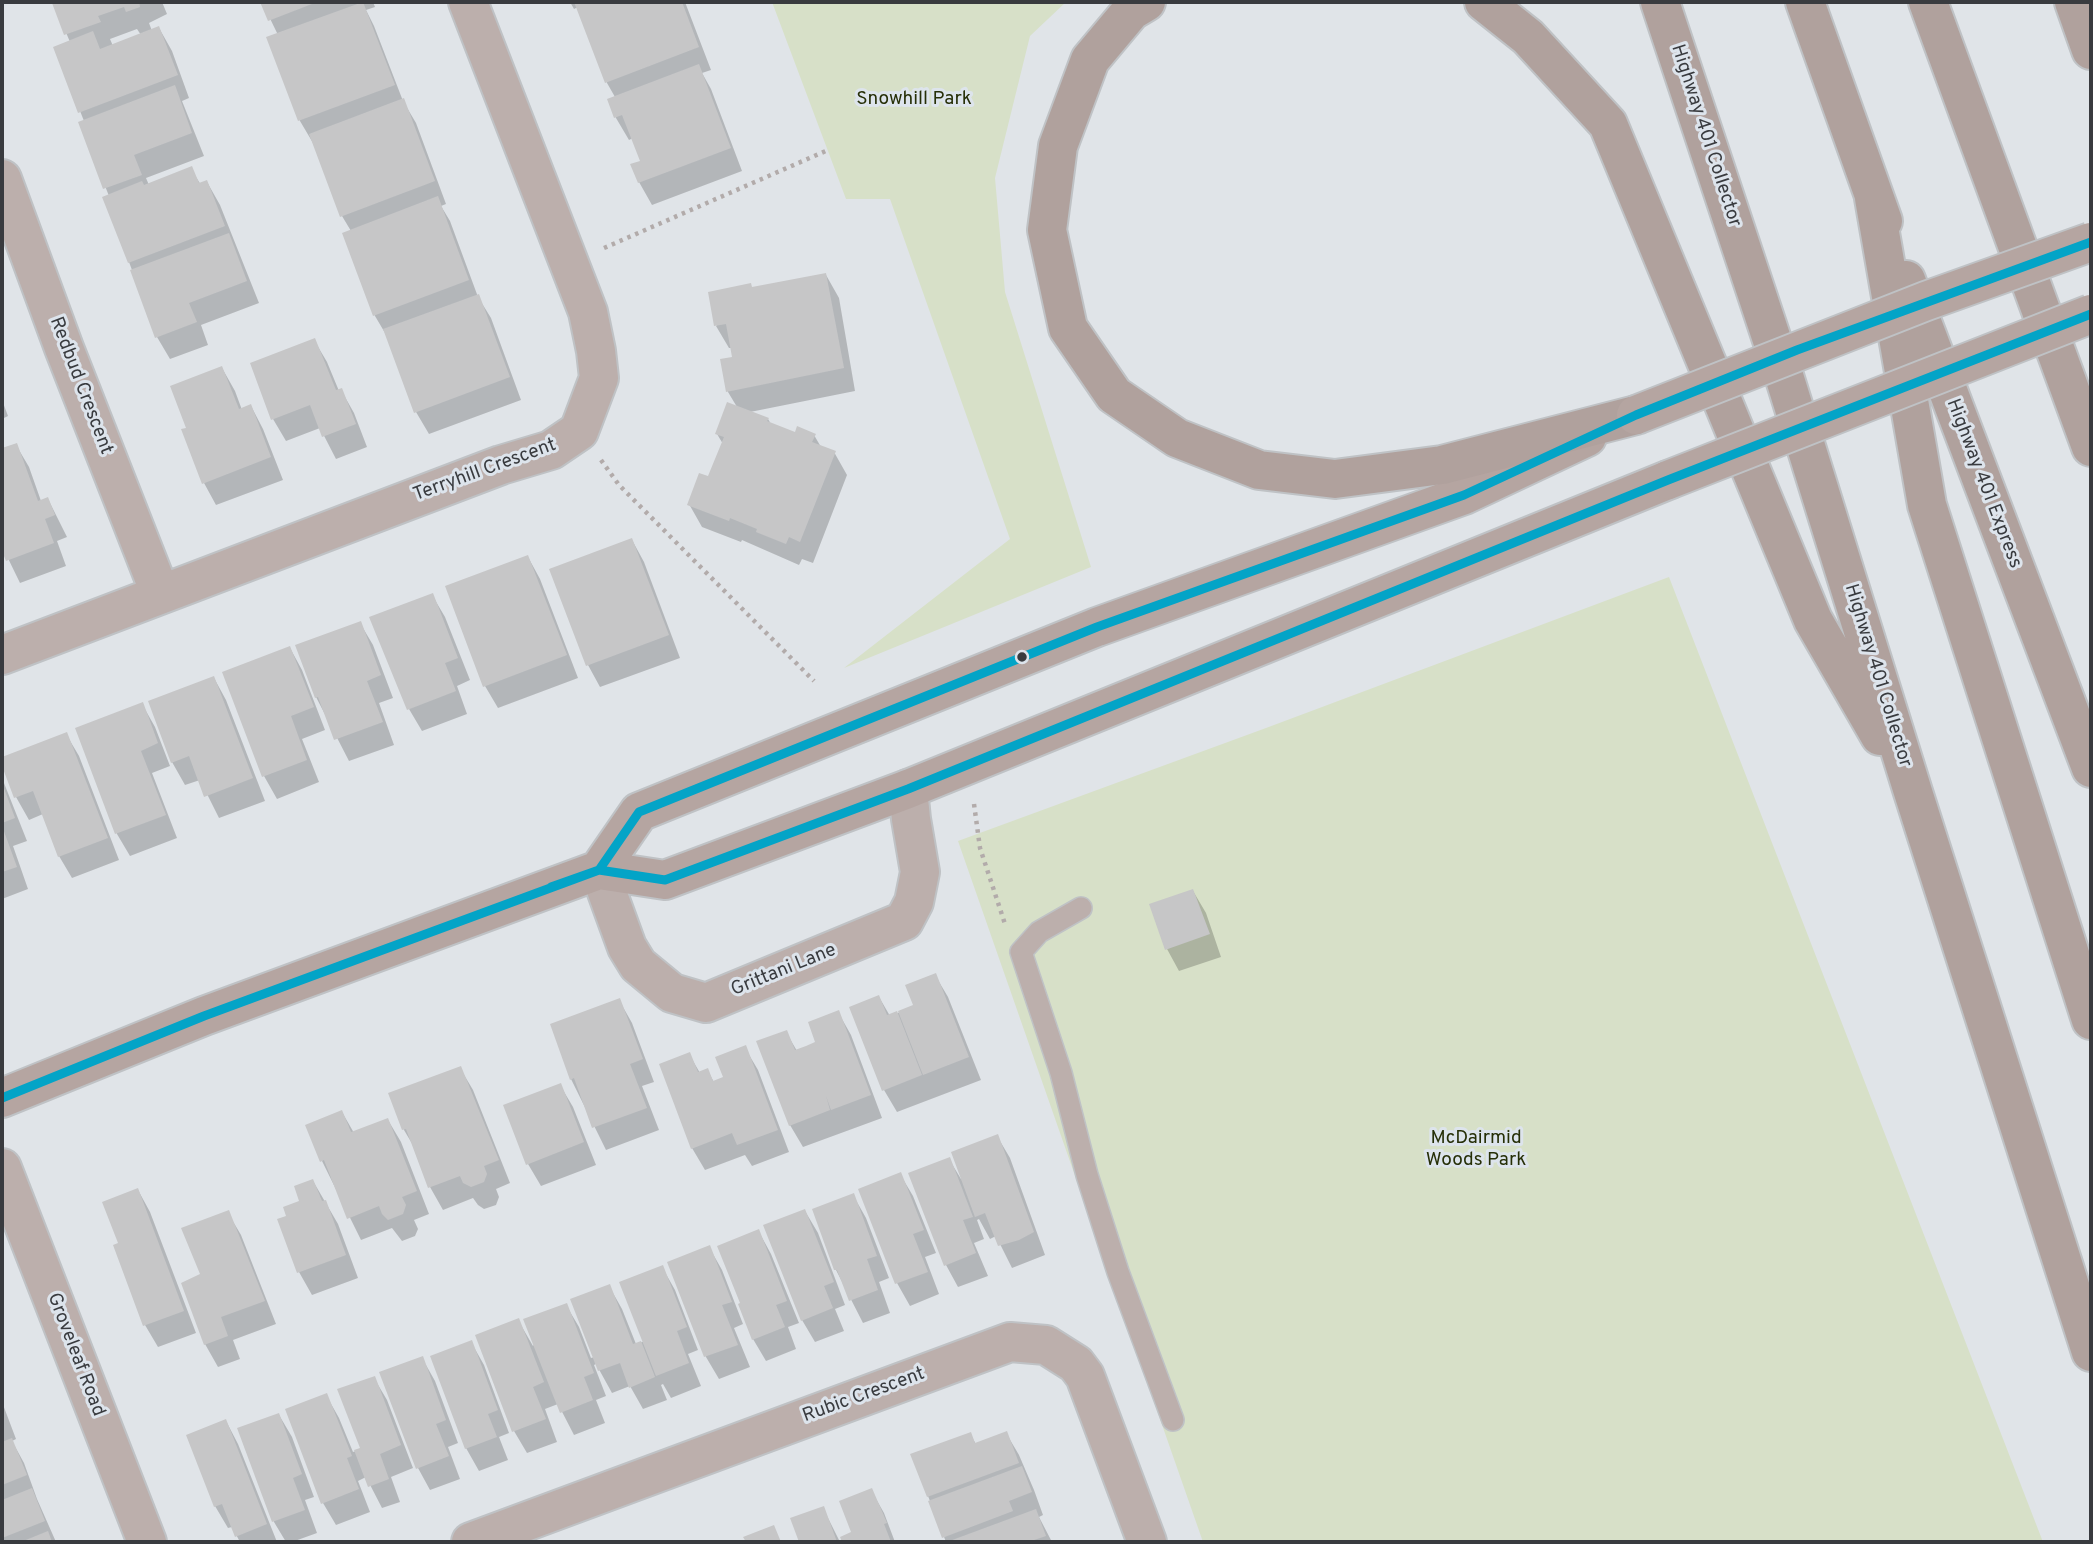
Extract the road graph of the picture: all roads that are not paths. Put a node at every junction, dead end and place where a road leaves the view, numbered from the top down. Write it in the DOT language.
graph roads {
  1 [pos="468,2"];
  2 [pos="1146,2"];
  3 [pos="1484,2"];
  4 [pos="1660,2"];
  5 [pos="1805,2"];
  6 [pos="1928,2"];
  7 [pos="2074,2"];
  8 [pos="2091,50"];
  9 [pos="2,178"];
  10 [pos="1874,198"];
  11 [pos="2091,242"];
  12 [pos="2091,314"];
  13 [pos="1636,415"];
  14 [pos="2091,447"];
  15 [pos="160,593"];
  16 [pos="2,655"];
  17 [pos="2091,768"];
  18 [pos="908,789"];
  19 [pos="1913,792"];
  20 [pos="599,870"];
  21 [pos="1081,908"];
  22 [pos="2091,1020"];
  23 [pos="2,1098"];
  24 [pos="2,1168"];
  25 [pos="2091,1352"];
  26 [pos="1174,1420"];
  27 [pos="147,1542"];
  28 [pos="471,1542"];
  29 [pos="1147,1542"];
  1 -- 15 [label="street, Terryhill Crescent"];
  2 -- 13 [label="highway"];
  3 -- 19 [label="highway"];
  4 -- 19 [label="highway, Highway 401 Collector"];
  5 -- 10 [label="highway, Highway 401 Express"];
  6 -- 14 [label="highway"];
  7 -- 8 [label="highway"];
  9 -- 15 [label="street, Redbud Crescent"];
  10 -- 17 [label="highway, Highway 401 Express"];
  10 -- 22 [label="highway"];
  11 -- 13 [label="main road, bridge"];
  12 -- 18 [label="main road, bridge"];
  13 -- 20 [label="main road"];
  15 -- 16 [label="street, Terryhill Crescent"];
  18 -- 20 [label="main road"];
  18 -- 20 [label="street, Grittani Lane"];
  19 -- 25 [label="highway, Highway 401 Collector"];
  20 -- 23 [label="main road"];
  21 -- 26 [label="lane"];
  24 -- 27 [label="street, Groveleaf Road"];
  28 -- 29 [label="street, Rubic Crescent"];
}
